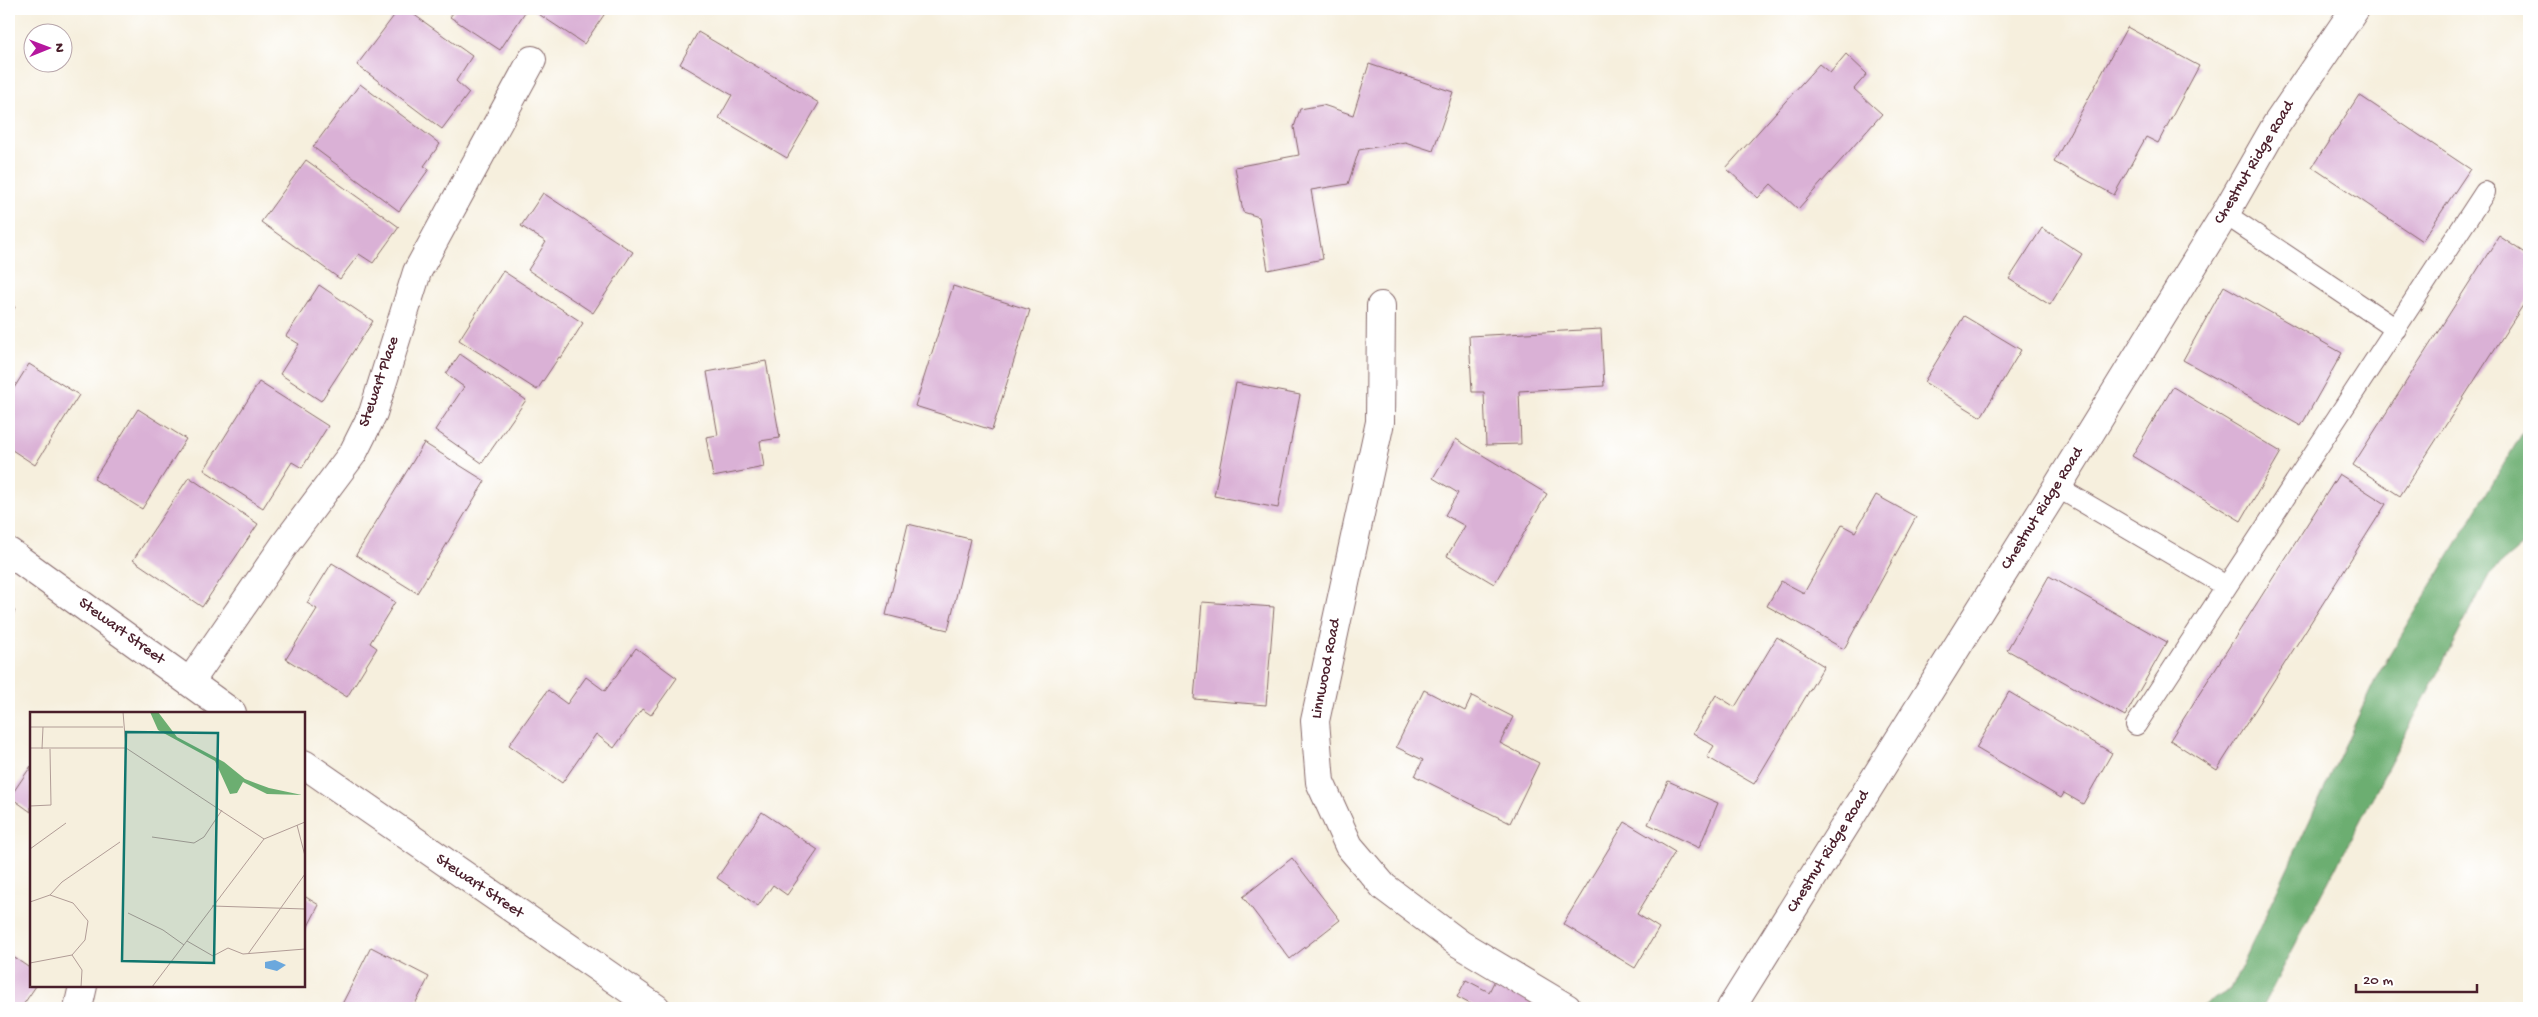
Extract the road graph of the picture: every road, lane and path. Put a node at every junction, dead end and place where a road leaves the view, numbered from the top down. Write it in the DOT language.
graph roads {
  1 [pos="2355,9"];
  2 [pos="532,60"];
  3 [pos="2485,192"];
  4 [pos="2225,214"];
  5 [pos="1381,306"];
  6 [pos="2396,329"];
  7 [pos="2057,487"];
  8 [pos="9,552"];
  9 [pos="2226,586"];
  10 [pos="190,682"];
  11 [pos="231,712"];
  12 [pos="2136,725"];
  13 [pos="305,765"];
  14 [pos="83,987"];
  15 [pos="626,998"];
  16 [pos="78,1008"];
  17 [pos="656,1008"];
  18 [pos="1567,1008"];
  19 [pos="1731,1008"];
  1 -- 4 [label="street, Chestnut Ridge Road"];
  2 -- 10 [label="street, Stewart Place"];
  3 -- 6 [label="lane"];
  4 -- 6 [label="lane"];
  4 -- 7 [label="street, Chestnut Ridge Road"];
  5 -- 18 [label="street, Linnwood Road"];
  6 -- 9 [label="lane"];
  7 -- 9 [label="lane"];
  7 -- 19 [label="street, Chestnut Ridge Road"];
  8 -- 10 [label="street, Stewart Street"];
  9 -- 12 [label="lane"];
  10 -- 11 [label="street, Stewart Street"];
  13 -- 15 [label="street, Stewart Street"];
  14 -- 16 [label="street"];
  15 -- 17 [label="street, Stewart Street"];
}
